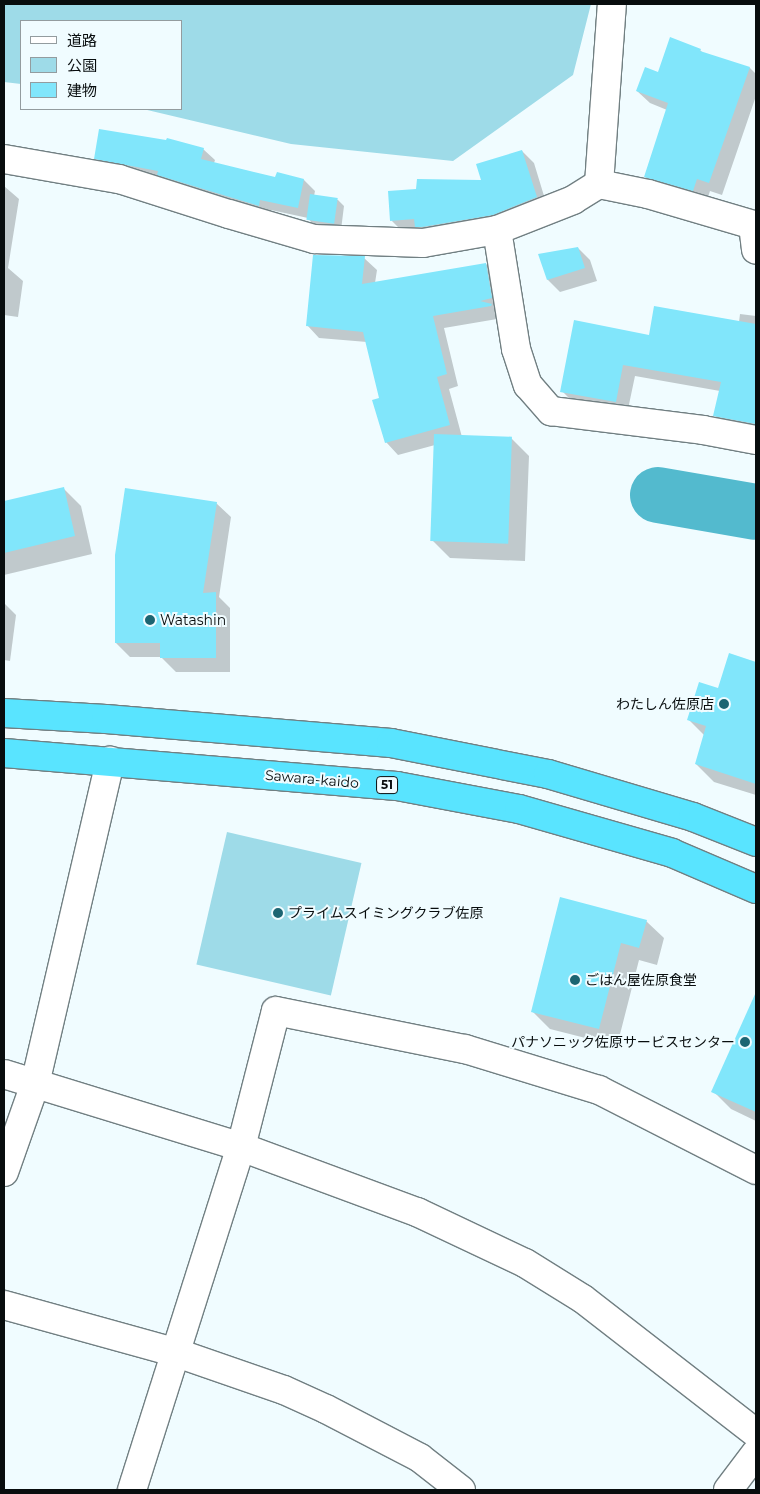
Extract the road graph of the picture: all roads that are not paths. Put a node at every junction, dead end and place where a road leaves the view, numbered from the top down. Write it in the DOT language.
graph roads {
  1 [pos="612,4"];
  2 [pos="4,159"];
  3 [pos="599,184"];
  4 [pos="497,230"];
  5 [pos="756,250"];
  6 [pos="756,440"];
  7 [pos="4,713"];
  8 [pos="4,753"];
  9 [pos="110,761"];
  10 [pos="756,842"];
  11 [pos="756,889"];
  12 [pos="4,1074"];
  13 [pos="35,1084"];
  14 [pos="241,1147"];
  15 [pos="756,1170"];
  16 [pos="4,1172"];
  17 [pos="4,1305"];
  18 [pos="177,1353"];
  19 [pos="756,1433"];
  20 [pos="756,1453"];
  21 [pos="132,1490"];
  22 [pos="461,1490"];
  23 [pos="728,1490"];
  1 -- 3 [label="street"];
  2 -- 4 [label="street"];
  3 -- 4 [label="street"];
  3 -- 5 [label="street"];
  4 -- 6 [label="street"];
  7 -- 10 [label="highway"];
  8 -- 9 [label="highway, Sawara-kaido / 51"];
  9 -- 11 [label="highway, Sawara-kaido / 51"];
  9 -- 13 [label="street"];
  12 -- 13 [label="street"];
  13 -- 14 [label="street"];
  13 -- 16 [label="street"];
  14 -- 15 [label="street"];
  14 -- 18 [label="street"];
  14 -- 19 [label="street"];
  17 -- 18 [label="street"];
  18 -- 21 [label="street"];
  18 -- 22 [label="street"];
  20 -- 23 [label="street"];
}
